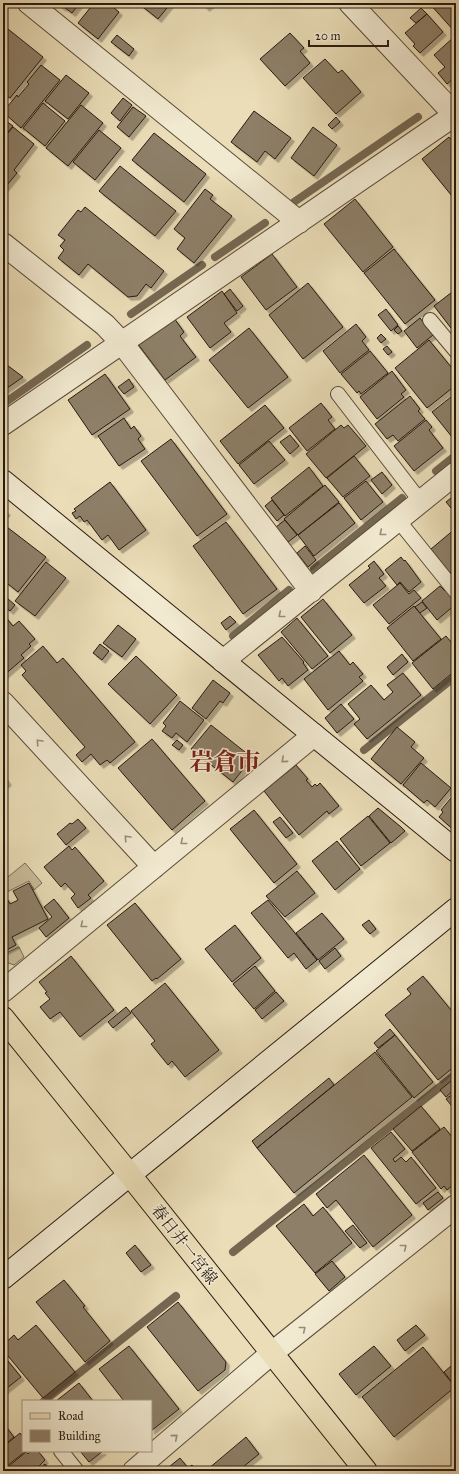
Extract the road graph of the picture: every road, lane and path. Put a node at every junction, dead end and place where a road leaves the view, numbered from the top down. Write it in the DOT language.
graph roads {
  1 [pos="29,3"];
  2 [pos="350,3"];
  3 [pos="456,115"];
  4 [pos="299,222"];
  5 [pos="3,244"];
  6 [pos="430,320"];
  7 [pos="122,343"];
  8 [pos="456,351"];
  9 [pos="338,394"];
  10 [pos="3,424"];
  11 [pos="456,473"];
  12 [pos="3,481"];
  13 [pos="421,502"];
  14 [pos="398,520"];
  15 [pos="311,591"];
  16 [pos="456,592"];
  17 [pos="223,661"];
  18 [pos="3,703"];
  19 [pos="314,735"];
  20 [pos="456,851"];
  21 [pos="154,867"];
  22 [pos="456,909"];
  23 [pos="3,991"];
  24 [pos="3,1018"];
  25 [pos="130,1175"];
  26 [pos="452,1216"];
  27 [pos="3,1278"];
  28 [pos="272,1353"];
  29 [pos="62,1452"];
  30 [pos="77,1471"];
  31 [pos="134,1471"];
  32 [pos="366,1471"];
  1 -- 4 [label="street"];
  2 -- 3 [label="street"];
  3 -- 4 [label="street"];
  4 -- 7 [label="street"];
  5 -- 7 [label="street"];
  6 -- 8 [label="lane"];
  7 -- 10 [label="street"];
  7 -- 15 [label="street"];
  9 -- 13 [label="lane"];
  11 -- 13 [label="street"];
  12 -- 17 [label="street"];
  13 -- 14 [label="street"];
  14 -- 15 [label="street, one-way"];
  14 -- 16 [label="lane"];
  15 -- 17 [label="street, one-way"];
  17 -- 19 [label="street"];
  21 -- 18 [label="street, one-way"];
  19 -- 20 [label="street"];
  19 -- 21 [label="street, one-way"];
  21 -- 23 [label="street, one-way"];
  22 -- 25 [label="street"];
  24 -- 25 [label="main road, 春日井一宮線"];
  25 -- 27 [label="street"];
  25 -- 28 [label="main road, 春日井一宮線"];
  28 -- 26 [label="street, one-way"];
  31 -- 28 [label="street, one-way"];
  28 -- 32 [label="main road, 春日井一宮線"];
  29 -- 30 [label="lane"];
}
